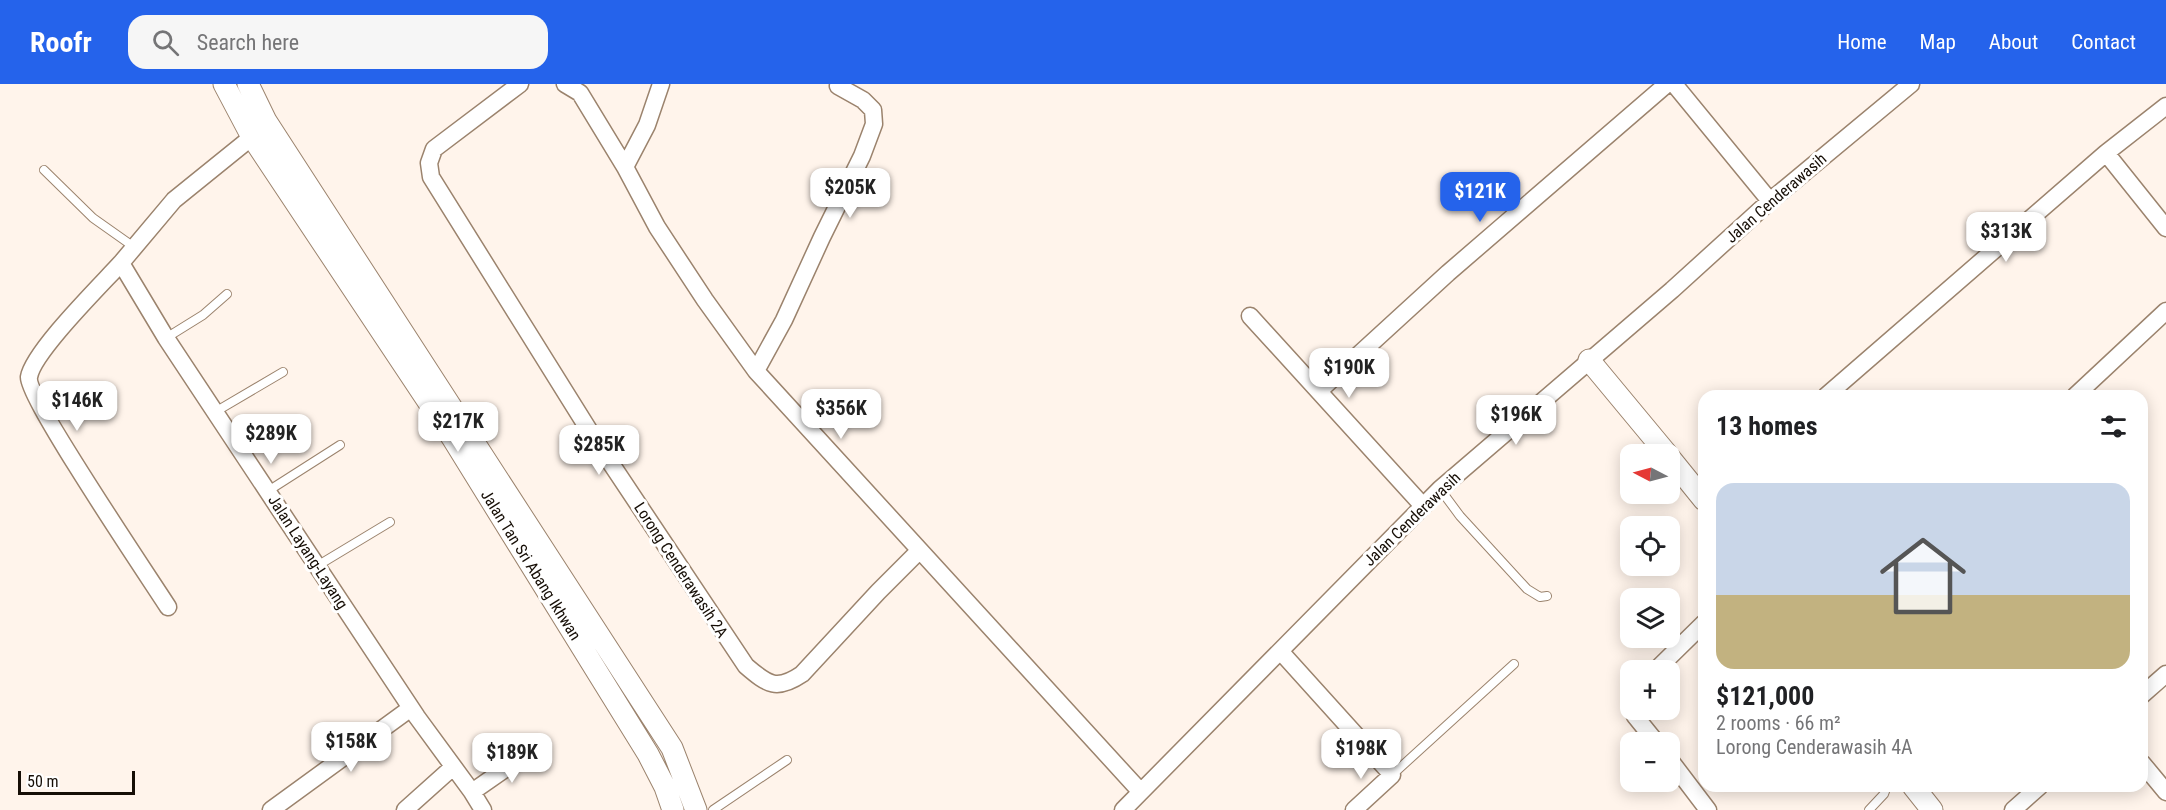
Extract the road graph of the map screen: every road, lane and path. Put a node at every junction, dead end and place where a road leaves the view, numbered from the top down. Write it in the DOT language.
graph roads {
  1 [pos="224,84"];
  2 [pos="248,84"];
  3 [pos="520,84"];
  4 [pos="565,84"];
  5 [pos="661,84"];
  6 [pos="1667,84"];
  7 [pos="1674,84"];
  8 [pos="1911,84"];
  9 [pos="838,86"];
  10 [pos="2166,106"];
  11 [pos="252,137"];
  12 [pos="2106,153"];
  13 [pos="625,167"];
  14 [pos="44,170"];
  15 [pos="1770,201"];
  16 [pos="2166,228"];
  17 [pos="134,247"];
  18 [pos="121,263"];
  19 [pos="227,294"];
  20 [pos="2166,311"];
  21 [pos="1250,316"];
  22 [pos="166,338"];
  23 [pos="1589,360"];
  24 [pos="756,371"];
  25 [pos="283,372"];
  26 [pos="1833,390"];
  27 [pos="2081,390"];
  28 [pos="1319,391"];
  29 [pos="215,412"];
  30 [pos="1658,444"];
  31 [pos="340,445"];
  32 [pos="1680,471"];
  33 [pos="1440,489"];
  34 [pos="268,491"];
  35 [pos="1698,493"];
  36 [pos="1423,506"];
  37 [pos="390,522"];
  38 [pos="920,551"];
  39 [pos="317,566"];
  40 [pos="1547,596"];
  41 [pos="168,607"];
  42 [pos="1698,629"];
  43 [pos="1281,652"];
  44 [pos="1666,660"];
  45 [pos="1514,664"];
  46 [pos="2166,674"];
  47 [pos="2148,690"];
  48 [pos="411,708"];
  49 [pos="1638,720"];
  50 [pos="1648,732"];
  51 [pos="532,750"];
  52 [pos="787,760"];
  53 [pos="453,767"];
  54 [pos="2148,770"];
  55 [pos="1680,773"];
  56 [pos="1392,775"];
  57 [pos="1140,791"];
  58 [pos="472,792"];
  59 [pos="1885,792"];
  60 [pos="1918,792"];
  61 [pos="2033,792"];
  62 [pos="2166,792"];
  63 [pos="271,810"];
  64 [pos="405,810"];
  65 [pos="483,810"];
  66 [pos="673,810"];
  67 [pos="696,810"];
  68 [pos="713,810"];
  69 [pos="1123,810"];
  70 [pos="1354,810"];
  71 [pos="1708,810"];
  72 [pos="1869,810"];
  73 [pos="1932,810"];
  74 [pos="2013,810"];
  1 -- 11 [label="street, Jalan Tan Sri Abang Ikhwan"];
  2 -- 67 [label="street, Jalan Tan Sri Abang Ikhwan"];
  3 -- 38 [label="street, Lorong Cenderawasih 2A"];
  4 -- 13 [label="street"];
  5 -- 13 [label="street"];
  6 -- 28 [label="street"];
  7 -- 15 [label="street"];
  8 -- 15 [label="street, Jalan Cenderawasih"];
  9 -- 24 [label="street"];
  10 -- 12 [label="street"];
  11 -- 17 [label="street"];
  11 -- 66 [label="street, Jalan Tan Sri Abang Ikhwan"];
  12 -- 16 [label="street"];
  12 -- 26 [label="street"];
  13 -- 24 [label="street"];
  14 -- 17 [label="lane"];
  15 -- 23 [label="street, Jalan Cenderawasih"];
  17 -- 18 [label="street"];
  18 -- 22 [label="street, Jalan Layang-Layang"];
  18 -- 41 [label="street"];
  19 -- 22 [label="lane"];
  20 -- 27 [label="street"];
  21 -- 28 [label="street"];
  22 -- 29 [label="street, Jalan Layang-Layang"];
  23 -- 30 [label="street"];
  23 -- 33 [label="street, Jalan Cenderawasih"];
  24 -- 38 [label="street"];
  25 -- 29 [label="lane"];
  28 -- 36 [label="street"];
  29 -- 34 [label="street, Jalan Layang-Layang"];
  31 -- 34 [label="lane"];
  32 -- 35 [label="street"];
  33 -- 36 [label="street, Jalan Cenderawasih"];
  33 -- 40 [label="lane"];
  34 -- 39 [label="street, Jalan Layang-Layang"];
  36 -- 43 [label="street, Jalan Cenderawasih"];
  37 -- 39 [label="lane"];
  38 -- 57 [label="street"];
  39 -- 48 [label="street, Jalan Layang-Layang"];
  42 -- 44 [label="street"];
  43 -- 56 [label="street"];
  43 -- 57 [label="street, Jalan Cenderawasih"];
  45 -- 56 [label="lane"];
  46 -- 47 [label="street"];
  48 -- 53 [label="street, Jalan Layang-Layang"];
  48 -- 63 [label="street"];
  49 -- 50 [label="street"];
  51 -- 58 [label="street"];
  52 -- 68 [label="lane"];
  53 -- 58 [label="street, Jalan Layang-Layang"];
  53 -- 64 [label="street"];
  54 -- 62 [label="street"];
  55 -- 71 [label="street"];
  56 -- 70 [label="street"];
  57 -- 69 [label="street, Jalan Cenderawasih"];
  58 -- 65 [label="street, Jalan Layang-Layang"];
  59 -- 72 [label="lane"];
  60 -- 73 [label="street"];
  61 -- 74 [label="street"];
}
